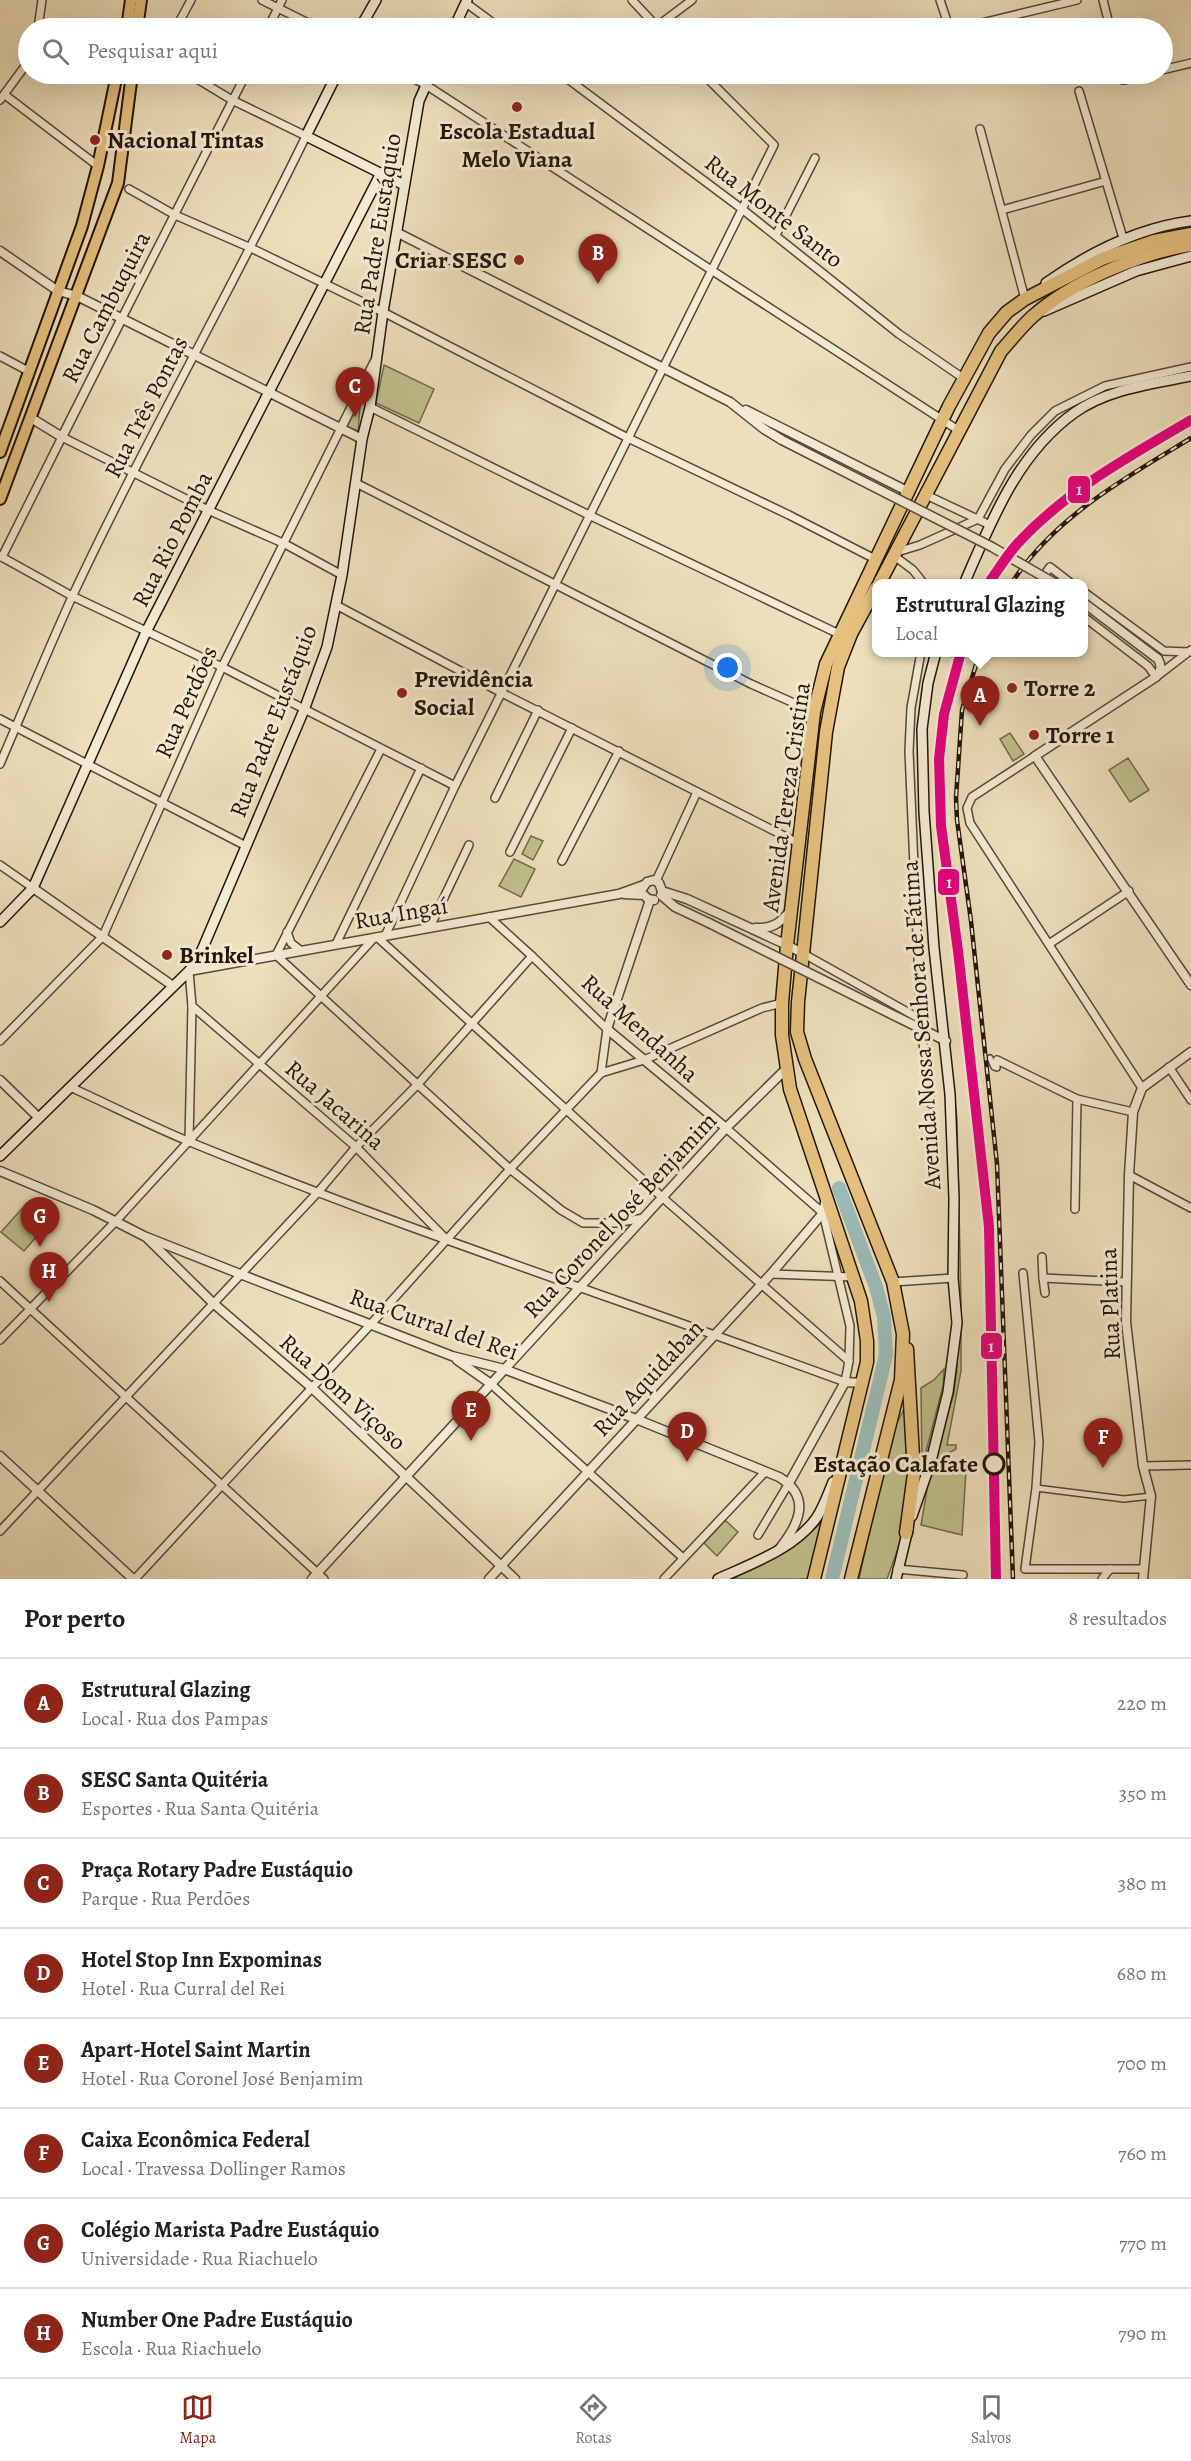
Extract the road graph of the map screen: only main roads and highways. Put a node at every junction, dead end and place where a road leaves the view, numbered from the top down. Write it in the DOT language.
graph roads {
  1 [pos="131,0"];
  2 [pos="141,0"];
  3 [pos="376,0"];
  4 [pos="465,1"];
  5 [pos="128,18"];
  6 [pos="138,18"];
  7 [pos="366,18"];
  8 [pos="458,18"];
  9 [pos="115,84"];
  10 [pos="131,84"];
  11 [pos="332,84"];
  12 [pos="426,84"];
  13 [pos="381,173"];
  14 [pos="404,185"];
  15 [pos="1191,221"];
  16 [pos="1189,238"];
  17 [pos="1191,256"];
  18 [pos="1025,299"];
  19 [pos="1034,316"];
  20 [pos="1191,376"];
  21 [pos="0,452"];
  22 [pos="0,499"];
  23 [pos="881,579"];
  24 [pos="966,579"];
  25 [pos="872,595"];
  26 [pos="935,657"];
  27 [pos="0,922"];
  28 [pos="0,1156"];
  29 [pos="903,1334"];
  30 [pos="911,1385"];
  31 [pos="887,1436"];
  32 [pos="848,1444"];
  33 [pos="906,1533"];
  34 [pos="895,1576"];
  35 [pos="718,1579"];
  36 [pos="814,1579"];
  37 [pos="851,1579"];
  1 -- 5 [label="main road"];
  2 -- 6 [label="main road"];
  3 -- 7 [label="main road"];
  4 -- 8 [label="main road"];
  9 -- 21 [label="main road"];
  10 -- 22 [label="main road"];
  11 -- 13 [label="main road, Rua Três Pontas"];
  12 -- 14 [label="main road, Rua Padre Eustáquio"];
  13 -- 14 [label="main road"];
  13 -- 27 [label="main road, Rua Rio Pomba"];
  14 -- 28 [label="main road, Rua Padre Eustáquio"];
  15 -- 18 [label="main road, Avenida Tereza Cristina"];
  16 -- 18 [label="highway, Avenida Tereza Cristina"];
  16 -- 19 [label="highway, Avenida Tereza Cristina"];
  17 -- 19 [label="main road, Avenida Tereza Cristina"];
  18 -- 32 [label="highway, Avenida Tereza Cristina"];
  19 -- 23 [label="highway, Avenida Tereza Cristina"];
  20 -- 24 [label="main road"];
  25 -- 29 [label="highway, Avenida Tereza Cristina"];
  26 -- 33 [label="main road, Avenida Nossa Senhora de Fátima"];
  29 -- 30 [label="highway"];
  29 -- 31 [label="highway"];
  30 -- 31 [label="highway"];
  30 -- 33 [label="highway"];
  31 -- 37 [label="highway"];
  32 -- 35 [label="main road"];
  32 -- 36 [label="highway, Avenida Tereza Cristina"];
  33 -- 34 [label="main road, Avenida Nossa Senhora de Fátima"];
}
